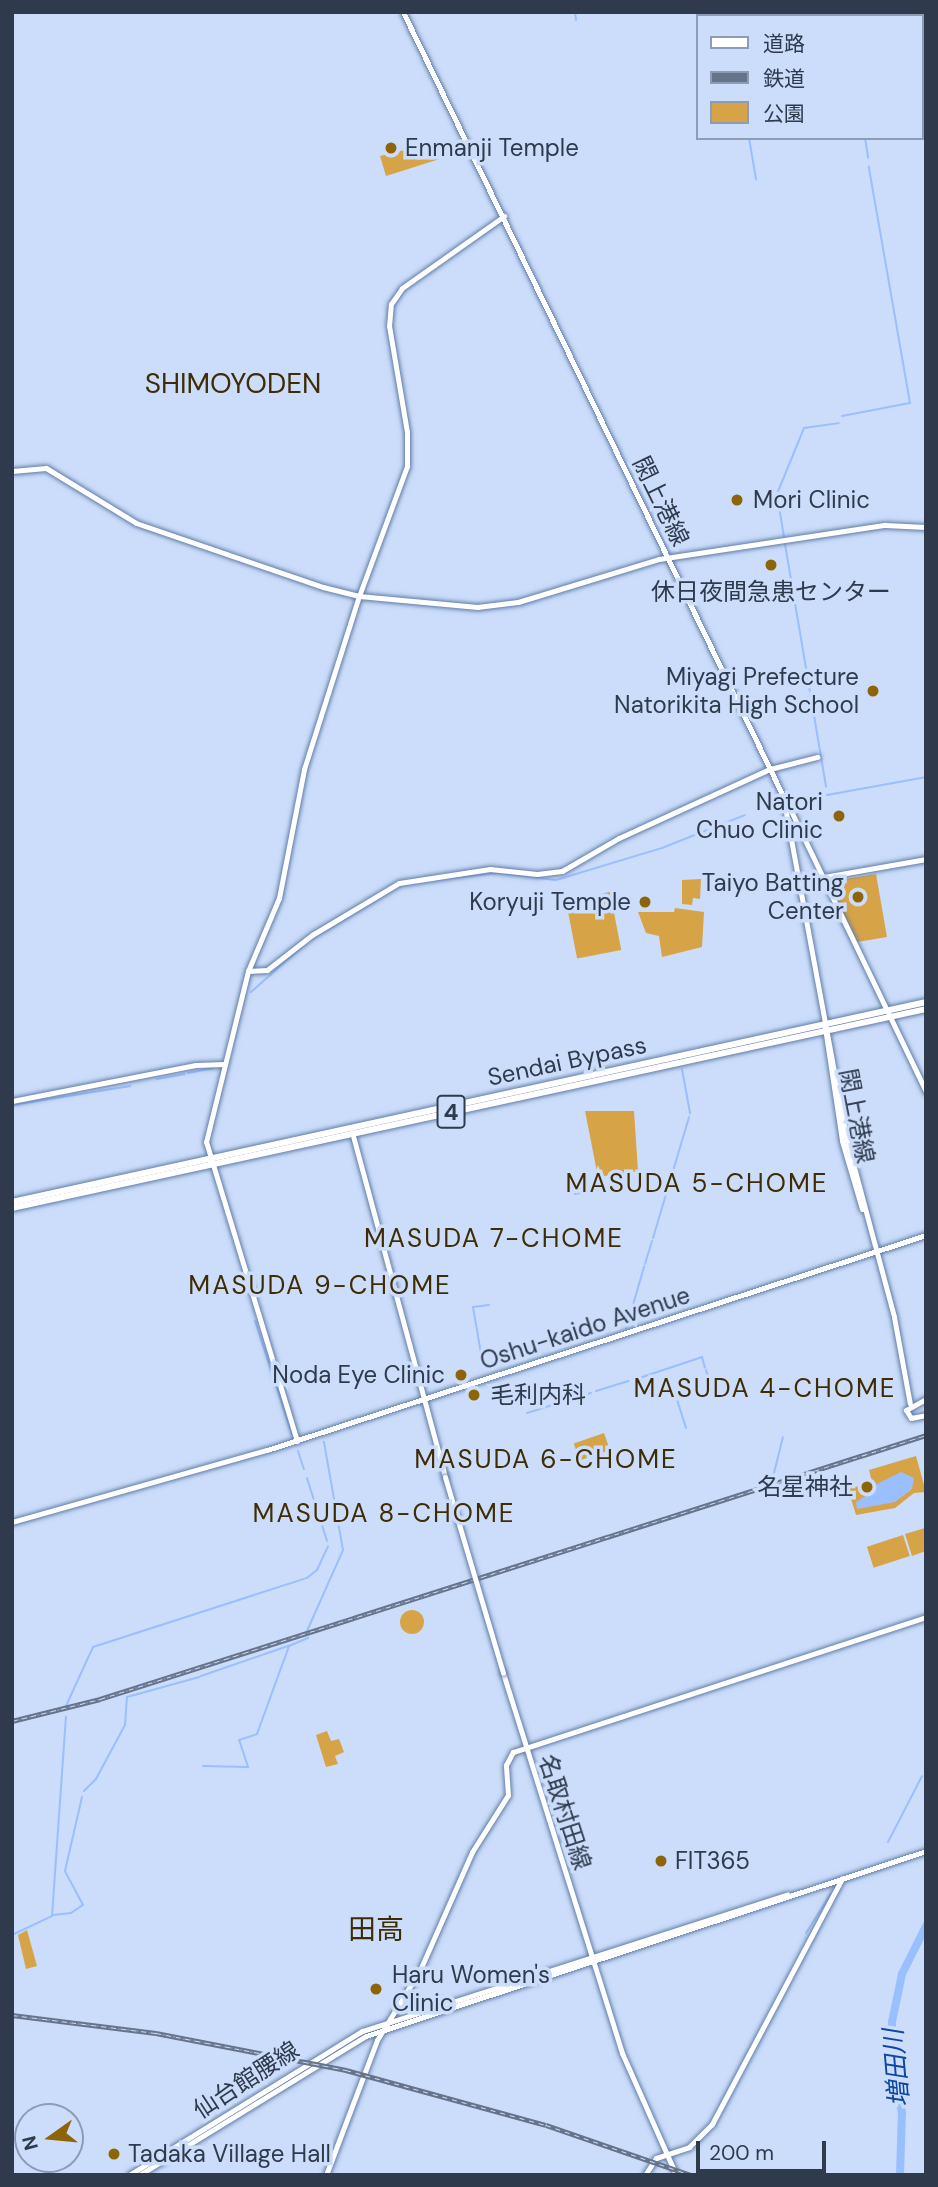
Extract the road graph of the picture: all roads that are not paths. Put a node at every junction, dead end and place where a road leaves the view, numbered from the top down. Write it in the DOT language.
graph roads {
  1 [pos="403,12"];
  2 [pos="504,216"];
  3 [pos="12,471"];
  4 [pos="926,527"];
  5 [pos="669,558"];
  6 [pos="359,596"];
  7 [pos="817,757"];
  8 [pos="770,769"];
  9 [pos="783,796"];
  10 [pos="793,833"];
  11 [pos="802,834"];
  12 [pos="926,859"];
  13 [pos="821,877"];
  14 [pos="801,881"];
  15 [pos="248,971"];
  16 [pos="926,1002"];
  17 [pos="926,1009"];
  18 [pos="888,1014"];
  19 [pos="826,1029"];
  20 [pos="224,1064"];
  21 [pos="926,1092"];
  22 [pos="12,1101"];
  23 [pos="352,1131"];
  24 [pos="209,1162"];
  25 [pos="12,1202"];
  26 [pos="12,1208"];
  27 [pos="926,1235"];
  28 [pos="876,1252"];
  29 [pos="926,1399"];
  30 [pos="422,1401"];
  31 [pos="911,1404"];
  32 [pos="926,1415"];
  33 [pos="297,1441"];
  34 [pos="12,1522"];
  35 [pos="926,1617"];
  36 [pos="526,1747"];
  37 [pos="926,1851"];
  38 [pos="842,1878"];
  39 [pos="592,1959"];
  40 [pos="386,2022"];
  41 [pos="383,2029"];
  42 [pos="367,2036"];
  43 [pos="373,2049"];
  44 [pos="666,2153"];
  45 [pos="129,2175"];
  46 [pos="139,2175"];
  47 [pos="326,2175"];
  48 [pos="645,2175"];
  49 [pos="676,2175"];
  1 -- 2 [label="street, 閖上港線"];
  2 -- 5 [label="street, 閖上港線"];
  2 -- 6 [label="street"];
  3 -- 6 [label="street"];
  4 -- 5 [label="street"];
  5 -- 6 [label="street"];
  5 -- 8 [label="street, 閖上港線"];
  6 -- 15 [label="street"];
  7 -- 8 [label="street"];
  8 -- 9 [label="street, 閖上港線"];
  8 -- 15 [label="street"];
  9 -- 10 [label="street, 閖上港線"];
  9 -- 11 [label="street"];
  10 -- 11 [label="street"];
  10 -- 14 [label="street, 閖上港線"];
  11 -- 13 [label="street"];
  12 -- 13 [label="street"];
  13 -- 14 [label="street"];
  13 -- 18 [label="street"];
  14 -- 19 [label="street, 閖上港線"];
  15 -- 20 [label="street"];
  16 -- 18 [label="highway, Sendai Bypass / 4"];
  17 -- 18 [label="highway, Sendai Bypass / 4"];
  18 -- 19 [label="highway, Sendai Bypass / 4"];
  18 -- 21 [label="street"];
  19 -- 23 [label="highway, Sendai Bypass / 4"];
  19 -- 28 [label="street, 閖上港線"];
  20 -- 22 [label="street"];
  20 -- 24 [label="street"];
  23 -- 24 [label="highway, Sendai Bypass / 4"];
  23 -- 30 [label="street"];
  24 -- 25 [label="highway, Sendai Bypass / 4"];
  24 -- 26 [label="highway, Sendai Bypass / 4"];
  24 -- 33 [label="street"];
  27 -- 28 [label="street, Oshu-kaido Avenue"];
  28 -- 30 [label="street, Oshu-kaido Avenue"];
  28 -- 31 [label="street, 閖上港線"];
  29 -- 31 [label="street"];
  30 -- 33 [label="street, Oshu-kaido Avenue"];
  30 -- 36 [label="street, 名取村田線, bridge"];
  31 -- 32 [label="street"];
  33 -- 34 [label="street, Oshu-kaido Avenue"];
  35 -- 36 [label="street"];
  36 -- 39 [label="street, 名取村田線"];
  36 -- 40 [label="street"];
  37 -- 38 [label="street"];
  38 -- 39 [label="street"];
  38 -- 44 [label="street"];
  39 -- 40 [label="street, 仙台館腰線"];
  39 -- 41 [label="street, 仙台館腰線"];
  39 -- 44 [label="street, 名取村田線"];
  40 -- 41 [label="street"];
  40 -- 45 [label="street, 仙台館腰線"];
  41 -- 42 [label="street, 仙台館腰線"];
  41 -- 43 [label="street"];
  42 -- 43 [label="street"];
  42 -- 46 [label="street, 仙台館腰線"];
  43 -- 47 [label="street"];
  44 -- 48 [label="street"];
  44 -- 49 [label="street, 名取村田線"];
}
